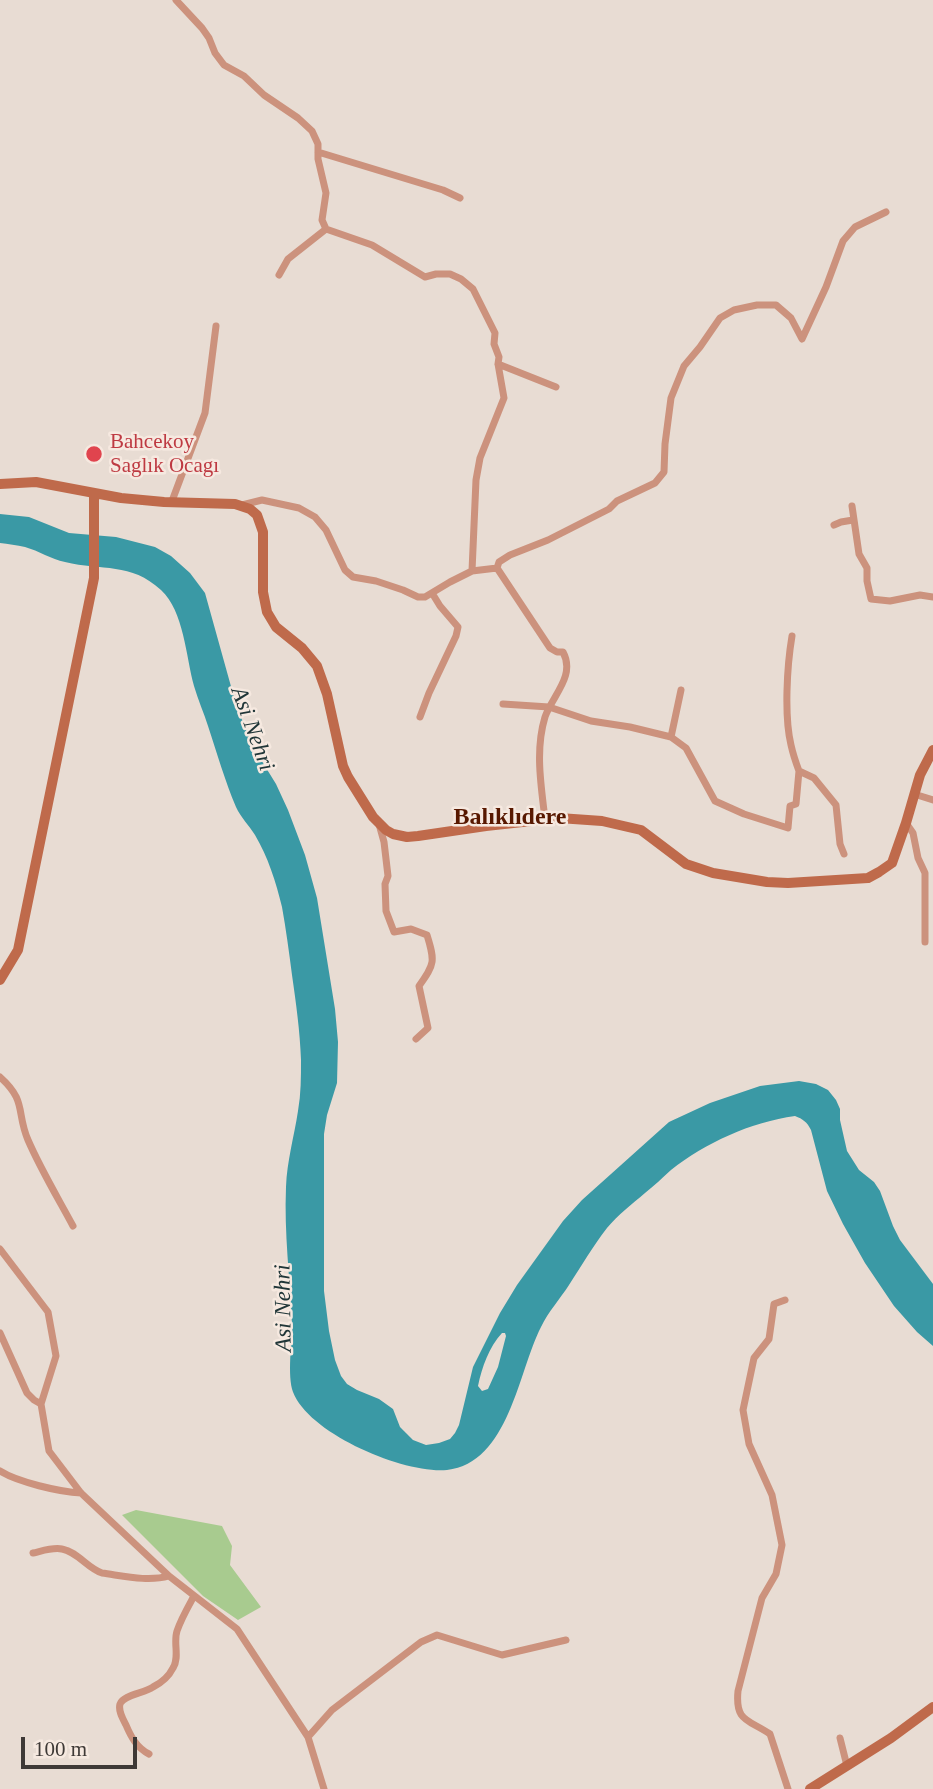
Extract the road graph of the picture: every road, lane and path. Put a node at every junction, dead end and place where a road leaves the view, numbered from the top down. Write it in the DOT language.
graph roads {
  1 [pos="176,0"];
  2 [pos="318,152"];
  3 [pos="460,198"];
  4 [pos="886,212"];
  5 [pos="326,229"];
  6 [pos="279,275"];
  7 [pos="216,326"];
  8 [pos="498,364"];
  9 [pos="555,387"];
  10 [pos="2,483"];
  11 [pos="94,499"];
  12 [pos="172,501"];
  13 [pos="242,505"];
  14 [pos="852,506"];
  15 [pos="853,520"];
  16 [pos="834,525"];
  17 [pos="497,568"];
  18 [pos="472,571"];
  19 [pos="432,593"];
  20 [pos="933,597"];
  21 [pos="792,636"];
  22 [pos="681,690"];
  23 [pos="503,704"];
  24 [pos="549,708"];
  25 [pos="420,717"];
  26 [pos="671,737"];
  27 [pos="933,750"];
  28 [pos="799,771"];
  29 [pos="914,794"];
  30 [pos="933,800"];
  31 [pos="545,819"];
  32 [pos="379,823"];
  33 [pos="906,823"];
  34 [pos="844,854"];
  35 [pos="929,923"];
  36 [pos="925,942"];
  37 [pos="0,980"];
  38 [pos="416,1040"];
  39 [pos="0,1077"];
  40 [pos="73,1226"];
  41 [pos="0,1249"];
  42 [pos="785,1300"];
  43 [pos="0,1334"];
  44 [pos="41,1404"];
  45 [pos="0,1471"];
  46 [pos="81,1493"];
  47 [pos="33,1553"];
  48 [pos="169,1576"];
  49 [pos="194,1596"];
  50 [pos="566,1640"];
  51 [pos="933,1707"];
  52 [pos="308,1737"];
  53 [pos="840,1738"];
  54 [pos="149,1754"];
  55 [pos="847,1766"];
  56 [pos="324,1789"];
  57 [pos="788,1789"];
  58 [pos="810,1789"];
  1 -- 2 [label="street"];
  2 -- 3 [label="street"];
  2 -- 5 [label="street"];
  4 -- 17 [label="street"];
  5 -- 6 [label="street"];
  5 -- 8 [label="street"];
  7 -- 12 [label="street"];
  8 -- 9 [label="street"];
  8 -- 18 [label="street"];
  10 -- 11 [label="main road"];
  11 -- 12 [label="main road"];
  11 -- 37 [label="main road"];
  12 -- 13 [label="main road"];
  13 -- 19 [label="street"];
  13 -- 32 [label="main road"];
  14 -- 15 [label="street"];
  15 -- 16 [label="street"];
  15 -- 20 [label="street"];
  17 -- 18 [label="street"];
  17 -- 24 [label="street"];
  18 -- 19 [label="street"];
  19 -- 25 [label="street"];
  21 -- 28 [label="street"];
  22 -- 26 [label="street"];
  23 -- 24 [label="street"];
  24 -- 26 [label="street"];
  24 -- 31 [label="street"];
  26 -- 28 [label="street"];
  27 -- 29 [label="main road"];
  28 -- 34 [label="street"];
  29 -- 30 [label="street"];
  29 -- 33 [label="main road"];
  31 -- 32 [label="main road"];
  31 -- 33 [label="main road"];
  32 -- 38 [label="street"];
  33 -- 35 [label="street"];
  35 -- 36 [label="street"];
  39 -- 40 [label="street"];
  41 -- 44 [label="street"];
  42 -- 57 [label="street"];
  43 -- 44 [label="street"];
  44 -- 46 [label="street"];
  45 -- 46 [label="street"];
  46 -- 48 [label="street"];
  47 -- 48 [label="street"];
  48 -- 49 [label="street"];
  49 -- 52 [label="street"];
  49 -- 54 [label="street"];
  50 -- 52 [label="street"];
  51 -- 55 [label="main road"];
  52 -- 56 [label="street"];
  53 -- 55 [label="street"];
  55 -- 58 [label="main road"];
}
